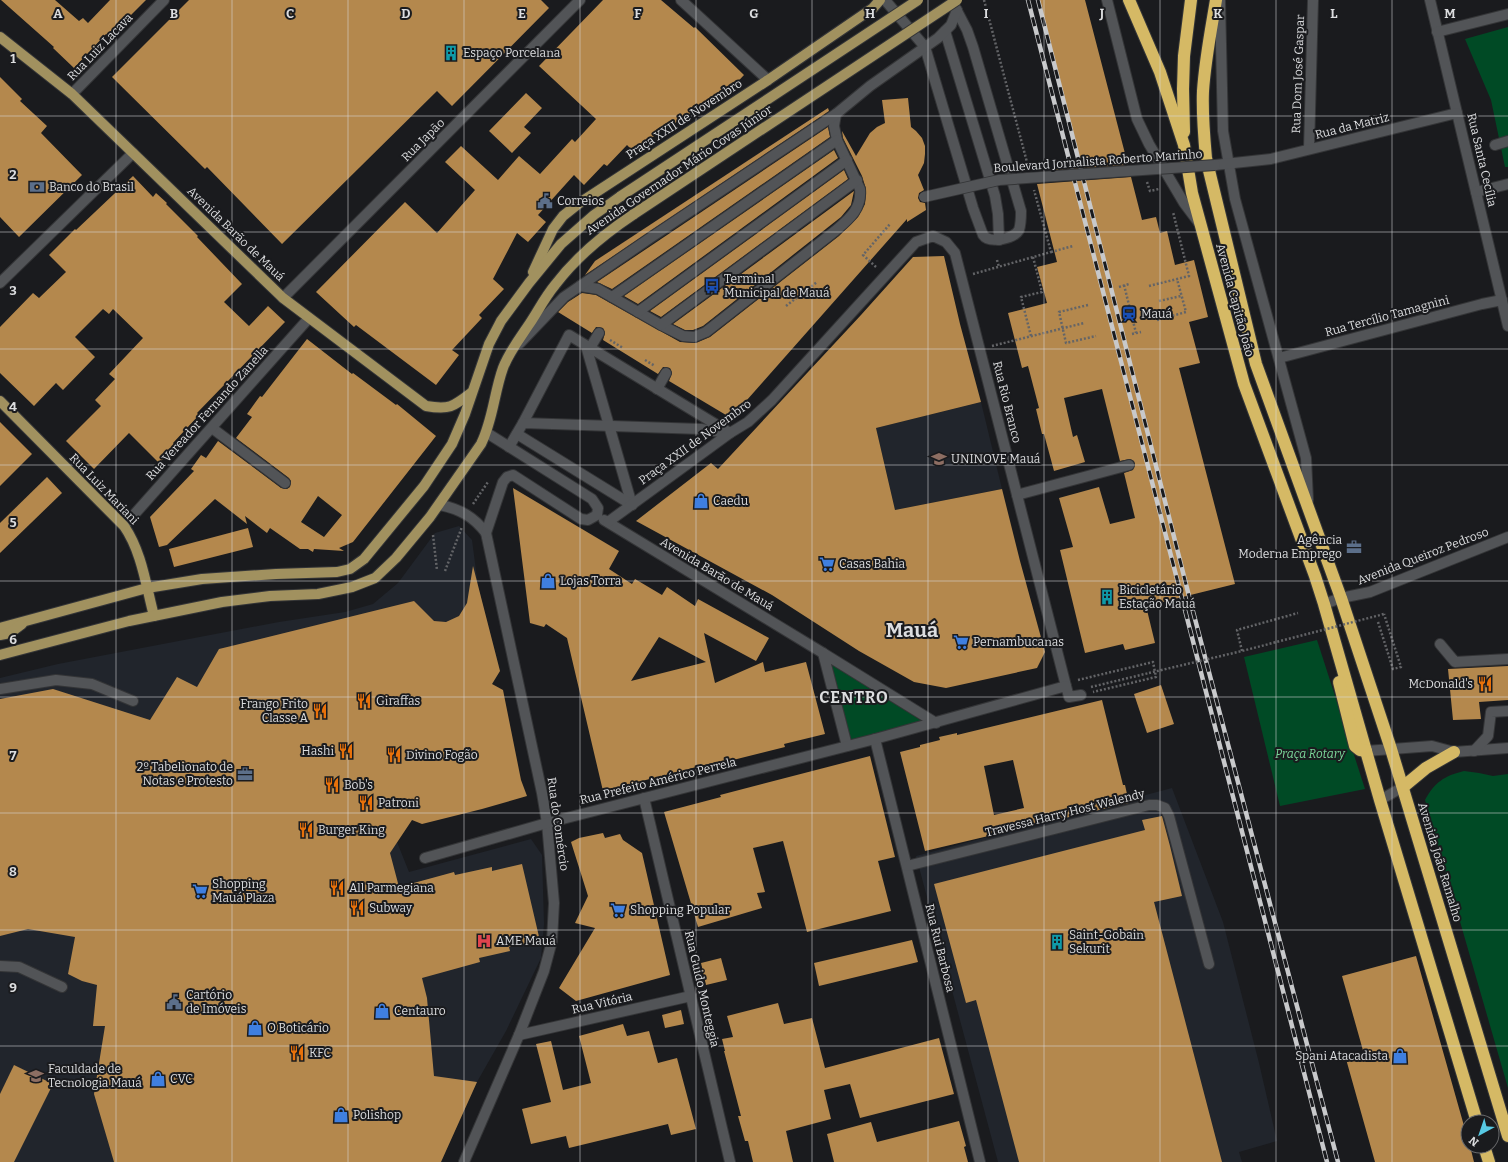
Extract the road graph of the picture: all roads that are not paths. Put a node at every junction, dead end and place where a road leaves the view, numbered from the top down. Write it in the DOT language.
graph roads {
  1 [pos="164,0"];
  2 [pos="580,0"];
  3 [pos="681,0"];
  4 [pos="880,0"];
  5 [pos="885,0"];
  6 [pos="918,0"];
  7 [pos="950,0"];
  8 [pos="1107,0"];
  9 [pos="1129,0"];
  10 [pos="1191,0"];
  11 [pos="1216,0"];
  12 [pos="1220,0"];
  13 [pos="1313,0"];
  14 [pos="1430,0"];
  15 [pos="957,5"];
  16 [pos="1508,14"];
  17 [pos="945,31"];
  18 [pos="1437,32"];
  19 [pos="0,37"];
  20 [pos="924,48"];
  21 [pos="768,80"];
  22 [pos="72,94"];
  23 [pos="1457,113"];
  24 [pos="836,114"];
  25 [pos="836,140"];
  26 [pos="1508,141"];
  27 [pos="1184,145"];
  28 [pos="1495,145"];
  29 [pos="1309,149"];
  30 [pos="133,153"];
  31 [pos="847,160"];
  32 [pos="1228,165"];
  33 [pos="857,180"];
  34 [pos="1508,184"];
  35 [pos="1476,192"];
  36 [pos="924,197"];
  37 [pos="1201,226"];
  38 [pos="925,239"];
  39 [pos="999,240"];
  40 [pos="0,283"];
  41 [pos="528,283"];
  42 [pos="580,286"];
  43 [pos="283,298"];
  44 [pos="612,298"];
  45 [pos="1502,300"];
  46 [pos="638,312"];
  47 [pos="309,318"];
  48 [pos="661,325"];
  49 [pos="1508,326"];
  50 [pos="599,333"];
  51 [pos="588,347"];
  52 [pos="511,352"];
  53 [pos="1279,358"];
  54 [pos="666,373"];
  55 [pos="657,389"];
  56 [pos="472,393"];
  57 [pos="0,401"];
  58 [pos="523,423"];
  59 [pos="609,426"];
  60 [pos="212,428"];
  61 [pos="487,433"];
  62 [pos="730,433"];
  63 [pos="517,434"];
  64 [pos="509,447"];
  65 [pos="1129,465"];
  66 [pos="285,483"];
  67 [pos="1017,495"];
  68 [pos="1308,504"];
  69 [pos="440,505"];
  70 [pos="632,505"];
  71 [pos="597,516"];
  72 [pos="608,522"];
  73 [pos="124,526"];
  74 [pos="486,533"];
  75 [pos="1508,537"];
  76 [pos="147,588"];
  77 [pos="1341,598"];
  78 [pos="1324,604"];
  79 [pos="154,616"];
  80 [pos="27,621"];
  81 [pos="0,628"];
  82 [pos="0,636"];
  83 [pos="1440,644"];
  84 [pos="823,653"];
  85 [pos="0,655"];
  86 [pos="1508,659"];
  87 [pos="1066,686"];
  88 [pos="0,689"];
  89 [pos="1084,691"];
  90 [pos="133,701"];
  91 [pos="1508,711"];
  92 [pos="936,723"];
  93 [pos="875,739"];
  94 [pos="847,746"];
  95 [pos="1508,748"];
  96 [pos="1391,749"];
  97 [pos="1366,751"];
  98 [pos="1474,751"];
  99 [pos="1454,752"];
  100 [pos="1403,787"];
  101 [pos="644,798"];
  102 [pos="1380,800"];
  103 [pos="547,823"];
  104 [pos="425,858"];
  105 [pos="906,866"];
  106 [pos="1209,964"];
  107 [pos="0,966"];
  108 [pos="62,987"];
  109 [pos="691,996"];
  110 [pos="519,1035"];
  111 [pos="1475,1114"];
  112 [pos="1507,1132"];
  113 [pos="464,1162"];
  114 [pos="730,1162"];
  115 [pos="980,1162"];
  1 -- 22 [label="street, Rua Luiz Lacava"];
  2 -- 43 [label="street, Rua Japão"];
  3 -- 21 [label="street"];
  4 -- 21 [label="main road, Praça XXII de Novembro"];
  5 -- 20 [label="street"];
  6 -- 41 [label="main road, Avenida Governador Mário Covas Júnior, bridge"];
  7 -- 15 [label="street"];
  8 -- 37 [label="street"];
  9 -- 27 [label="highway, Avenida Capitão João"];
  10 -- 27 [label="highway"];
  11 -- 68 [label="highway, Avenida Capitão João"];
  12 -- 32 [label="street"];
  13 -- 29 [label="street, Rua Dom José Gaspar"];
  14 -- 18 [label="street, Rua Santa Cecília"];
  15 -- 17 [label="street"];
  15 -- 39 [label="street"];
  15 -- 52 [label="main road, Avenida Governador Mário Covas Júnior, bridge"];
  16 -- 18 [label="street"];
  17 -- 20 [label="street"];
  17 -- 39 [label="street"];
  18 -- 23 [label="street, Rua Santa Cecília"];
  19 -- 22 [label="main road, Avenida Barão de Mauá"];
  20 -- 24 [label="street"];
  20 -- 39 [label="street"];
  21 -- 41 [label="main road, Praça XXII de Novembro"];
  22 -- 30 [label="main road, Avenida Barão de Mauá"];
  23 -- 29 [label="street, Rua da Matriz"];
  23 -- 35 [label="street, Rua Santa Cecília"];
  24 -- 25 [label="street"];
  24 -- 42 [label="street"];
  25 -- 31 [label="street"];
  25 -- 44 [label="street"];
  26 -- 28 [label="street"];
  27 -- 37 [label="highway, Avenida Capitão João"];
  29 -- 32 [label="street, Rua da Matriz"];
  30 -- 40 [label="street"];
  30 -- 43 [label="main road, Avenida Barão de Mauá"];
  31 -- 33 [label="street"];
  31 -- 46 [label="street"];
  32 -- 36 [label="street, Boulevard Jornalista Roberto Marinho, bridge"];
  32 -- 53 [label="street"];
  33 -- 48 [label="street"];
  33 -- 48 [label="street"];
  34 -- 35 [label="street"];
  35 -- 45 [label="street, Rua Santa Cecília"];
  37 -- 78 [label="highway, Avenida Capitão João"];
  38 -- 62 [label="street, Praça XXII de Novembro"];
  38 -- 67 [label="street, Rua Rio Branco"];
  41 -- 56 [label="main road, Avenida Governador Mário Covas Júnior"];
  42 -- 44 [label="street"];
  42 -- 52 [label="street"];
  43 -- 47 [label="main road, Avenida Barão de Mauá"];
  44 -- 46 [label="street"];
  45 -- 49 [label="street, Rua Santa Cecília"];
  45 -- 53 [label="street, Rua Tercílio Tamagnini"];
  46 -- 48 [label="street"];
  47 -- 56 [label="main road, Avenida Barão de Mauá"];
  47 -- 60 [label="street, Rua Vereador Fernando Zanella"];
  50 -- 51 [label="street"];
  51 -- 55 [label="street"];
  51 -- 58 [label="street"];
  51 -- 59 [label="street"];
  52 -- 61 [label="main road, Avenida Governador Mário Covas Júnior"];
  53 -- 68 [label="street"];
  54 -- 55 [label="street"];
  55 -- 62 [label="street"];
  56 -- 76 [label="main road, Avenida Governador Mário Covas Júnior"];
  57 -- 73 [label="main road, Rua Luiz Mariani"];
  58 -- 59 [label="street"];
  58 -- 63 [label="street"];
  59 -- 62 [label="street"];
  59 -- 70 [label="street"];
  60 -- 66 [label="street"];
  60 -- 73 [label="street, Rua Vereador Fernando Zanella"];
  61 -- 64 [label="street"];
  61 -- 69 [label="main road, Avenida Governador Mário Covas Júnior"];
  62 -- 70 [label="street, Praça XXII de Novembro"];
  63 -- 64 [label="street"];
  63 -- 70 [label="street"];
  64 -- 71 [label="street"];
  65 -- 67 [label="street"];
  67 -- 87 [label="street, Rua Rio Branco"];
  68 -- 77 [label="highway, Avenida Capitão João"];
  69 -- 74 [label="street"];
  69 -- 79 [label="main road, Avenida Governador Mário Covas Júnior"];
  70 -- 72 [label="street, Praça XXII de Novembro"];
  71 -- 72 [label="street, Avenida Barão de Mauá"];
  71 -- 74 [label="street"];
  72 -- 84 [label="street, Avenida Barão de Mauá"];
  73 -- 76 [label="main road, Rua Luiz Mariani"];
  74 -- 103 [label="street, Rua do Comércio"];
  75 -- 77 [label="street, Avenida Queiroz Pedroso"];
  76 -- 79 [label="main road, Rua Luiz Mariani"];
  76 -- 80 [label="main road, Avenida Governador Mário Covas Júnior"];
  77 -- 78 [label="street, Avenida Queiroz Pedroso"];
  77 -- 96 [label="highway, Avenida João Ramalho"];
  78 -- 97 [label="highway"];
  79 -- 85 [label="main road, Avenida Governador Mário Covas Júnior"];
  80 -- 81 [label="main road, Avenida Governador Mário Covas Júnior"];
  80 -- 82 [label="main road"];
  83 -- 86 [label="street"];
  84 -- 92 [label="street, Avenida Barão de Mauá"];
  84 -- 94 [label="street"];
  87 -- 89 [label="street"];
  87 -- 92 [label="street, Rua Prefeito Américo Perrela"];
  88 -- 90 [label="street"];
  91 -- 98 [label="street"];
  92 -- 93 [label="street, Rua Prefeito Américo Perrela"];
  93 -- 94 [label="street, Rua Prefeito Américo Perrela"];
  93 -- 105 [label="street, Rua Rui Barbosa"];
  94 -- 101 [label="street, Rua Prefeito Américo Perrela"];
  95 -- 98 [label="street"];
  96 -- 97 [label="street"];
  96 -- 99 [label="street"];
  96 -- 100 [label="highway, Avenida João Ramalho"];
  97 -- 102 [label="highway"];
  98 -- 99 [label="street"];
  99 -- 100 [label="highway"];
  100 -- 102 [label="street"];
  100 -- 112 [label="highway, Avenida João Ramalho"];
  101 -- 103 [label="street, Rua Prefeito Américo Perrela"];
  101 -- 109 [label="street, Rua Guido Monteggia"];
  102 -- 111 [label="highway"];
  103 -- 104 [label="street, Rua Prefeito Américo Perrela"];
  103 -- 110 [label="street, Rua do Comércio"];
  105 -- 106 [label="street, Travessa Harry Host Walendy"];
  105 -- 115 [label="street, Rua Rui Barbosa"];
  107 -- 108 [label="street"];
  109 -- 110 [label="street, Rua Vitória"];
  109 -- 114 [label="street, Rua Guido Monteggia"];
  110 -- 113 [label="street, Rua do Comércio"];
}
